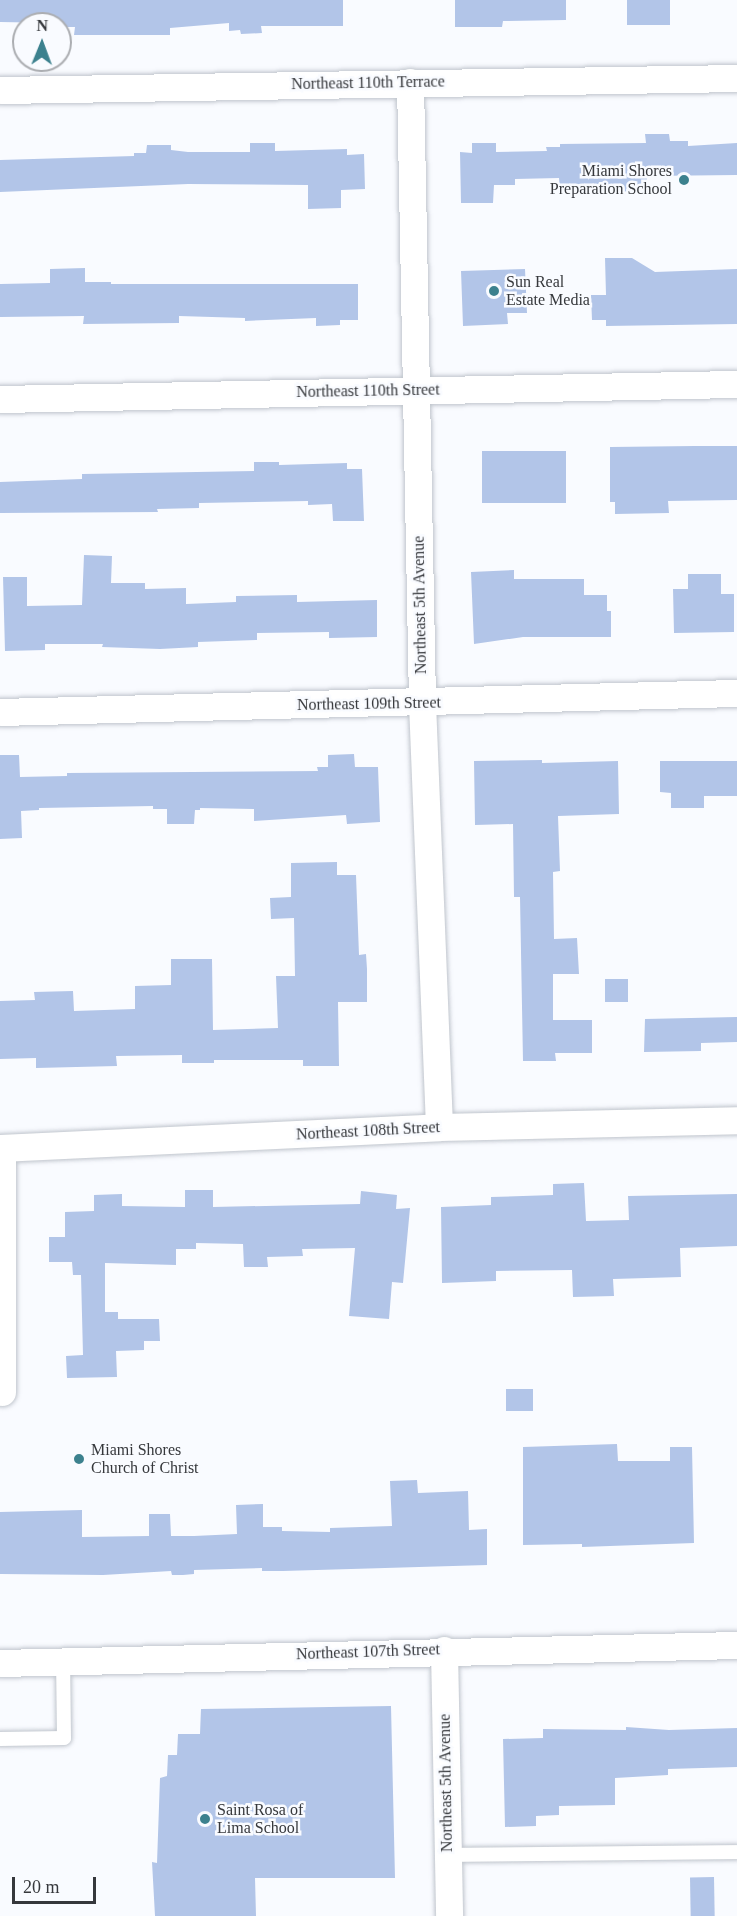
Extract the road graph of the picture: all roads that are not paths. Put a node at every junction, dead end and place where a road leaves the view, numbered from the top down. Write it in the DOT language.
graph roads {
  1 [pos="737,78"];
  2 [pos="410,82"];
  3 [pos="0,90"];
  4 [pos="737,384"];
  5 [pos="417,390"];
  6 [pos="0,399"];
  7 [pos="737,693"];
  8 [pos="422,703"];
  9 [pos="0,712"];
  10 [pos="737,1120"];
  11 [pos="439,1127"];
  12 [pos="1,1148"];
  13 [pos="2,1392"];
  14 [pos="737,1645"];
  15 [pos="444,1650"];
  16 [pos="63,1661"];
  17 [pos="0,1663"];
  18 [pos="0,1739"];
  19 [pos="737,1852"];
  20 [pos="448,1854"];
  21 [pos="449,1916"];
  1 -- 2 [label="street, Northeast 110th Terrace"];
  2 -- 3 [label="street, Northeast 110th Terrace"];
  2 -- 5 [label="street, Northeast 5th Avenue"];
  4 -- 5 [label="street, Northeast 110th Street"];
  5 -- 6 [label="street, Northeast 110th Street"];
  5 -- 8 [label="street, Northeast 5th Avenue"];
  7 -- 8 [label="street, Northeast 109th Street"];
  8 -- 9 [label="street, Northeast 109th Street"];
  8 -- 11 [label="street, Northeast 5th Avenue"];
  10 -- 11 [label="street, Northeast 108th Street"];
  11 -- 12 [label="street, Northeast 108th Street"];
  12 -- 13 [label="street"];
  14 -- 15 [label="street, Northeast 107th Street"];
  15 -- 16 [label="street, Northeast 107th Street"];
  15 -- 20 [label="street, Northeast 5th Avenue"];
  16 -- 17 [label="street, Northeast 107th Street"];
  16 -- 18 [label="lane"];
  19 -- 20 [label="lane"];
  20 -- 21 [label="street, Northeast 5th Avenue"];
}
